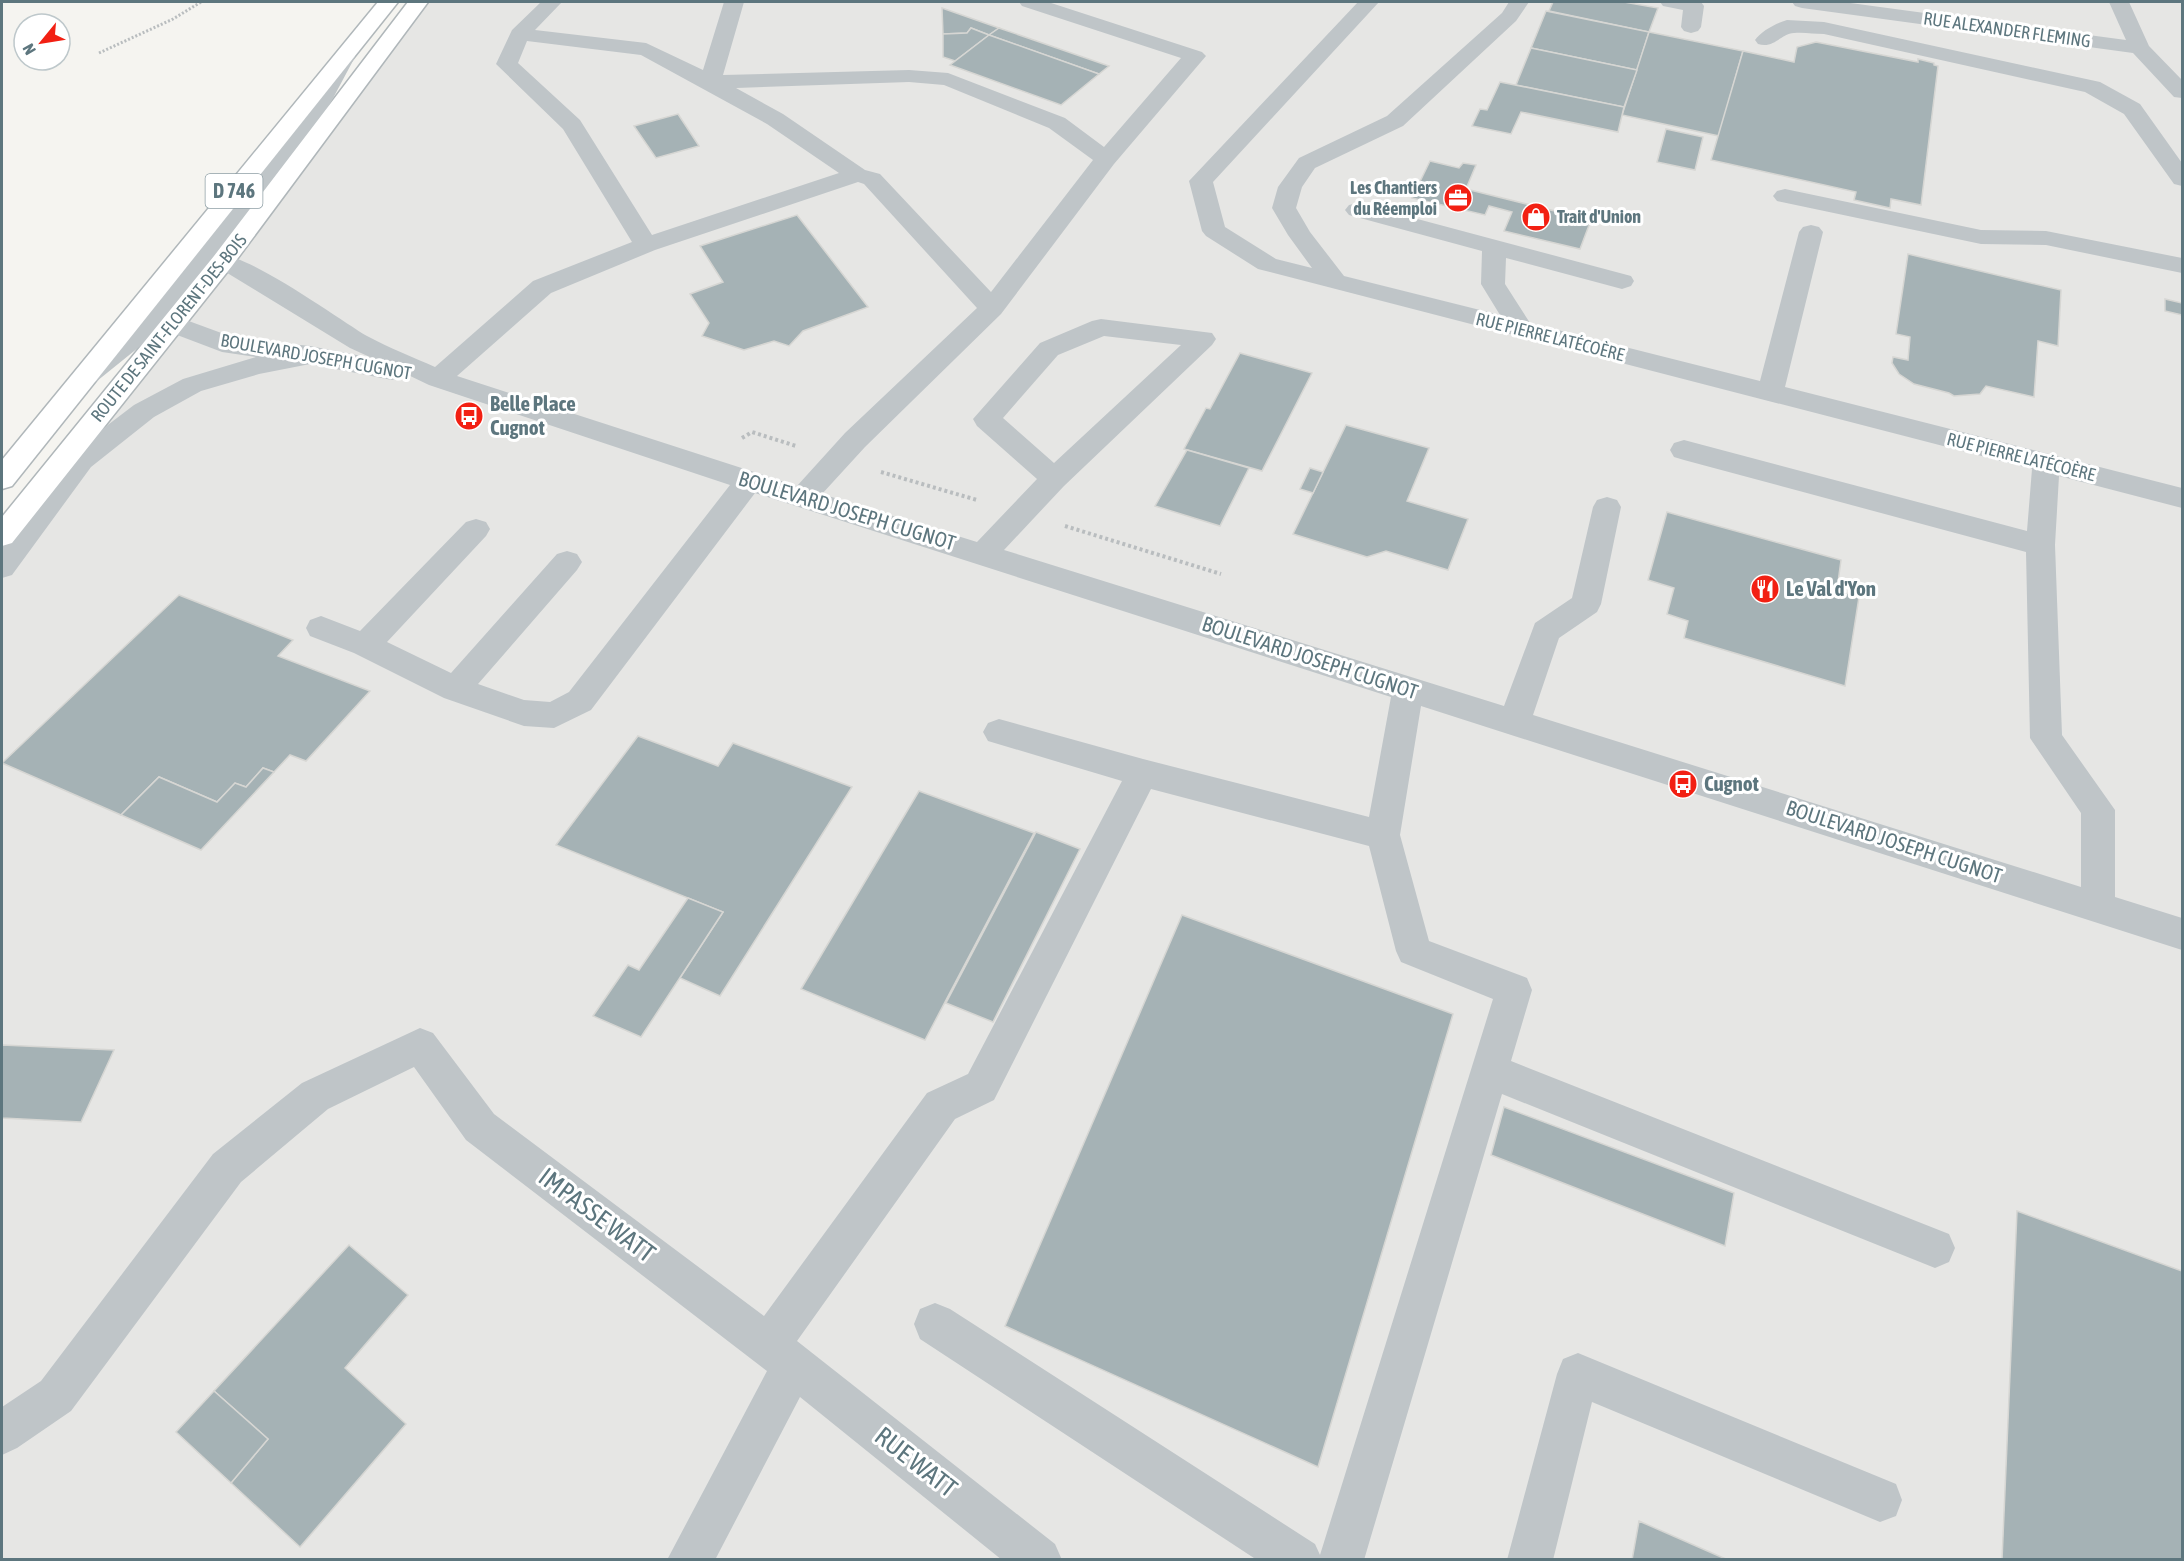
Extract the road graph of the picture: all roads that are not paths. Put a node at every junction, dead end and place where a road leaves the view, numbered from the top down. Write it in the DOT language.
graph roads {
  1 [pos="388,2"];
  2 [pos="418,2"];
  3 [pos="552,2"];
  4 [pos="734,2"];
  5 [pos="1029,2"];
  6 [pos="1369,2"];
  7 [pos="1519,2"];
  8 [pos="1670,2"];
  9 [pos="1806,2"];
  10 [pos="2119,2"];
  11 [pos="1691,27"];
  12 [pos="519,34"];
  13 [pos="1764,40"];
  14 [pos="2140,48"];
  15 [pos="344,57"];
  16 [pos="710,82"];
  17 [pos="2182,92"];
  18 [pos="1106,159"];
  19 [pos="857,175"];
  20 [pos="2182,179"];
  21 [pos="1785,196"];
  22 [pos="1357,210"];
  23 [pos="1811,232"];
  24 [pos="646,245"];
  25 [pos="1494,246"];
  26 [pos="223,261"];
  27 [pos="2182,266"];
  28 [pos="1622,280"];
  29 [pos="1335,281"];
  30 [pos="177,287"];
  31 [pos="992,308"];
  32 [pos="173,324"];
  33 [pos="1521,329"];
  34 [pos="310,355"];
  35 [pos="438,379"];
  36 [pos="81,381"];
  37 [pos="1770,393"];
  38 [pos="1684,450"];
  39 [pos="2046,463"];
  40 [pos="2,479"];
  41 [pos="1054,479"];
  42 [pos="749,481"];
  43 [pos="803,497"];
  44 [pos="2182,498"];
  45 [pos="1607,507"];
  46 [pos="476,529"];
  47 [pos="2,536"];
  48 [pos="2040,544"];
  49 [pos="983,554"];
  50 [pos="567,562"];
  51 [pos="2,567"];
  52 [pos="321,628"];
  53 [pos="365,645"];
  54 [pos="455,689"];
  55 [pos="1408,690"];
  56 [pos="1514,723"];
  57 [pos="999,732"];
  58 [pos="1143,773"];
  59 [pos="1383,835"];
  60 [pos="2098,907"];
  61 [pos="2182,934"];
  62 [pos="1490,1071"];
  63 [pos="1935,1248"];
  64 [pos="935,1324"];
  65 [pos="781,1355"];
  66 [pos="2,1433"];
  67 [pos="1880,1500"];
  68 [pos="690,1560"];
  69 [pos="1039,1560"];
  70 [pos="1299,1560"];
  71 [pos="1341,1560"];
  72 [pos="1530,1560"];
  1 -- 15 [label="main road, ROUTE DE SAINT-FLORENT-DES-BOIS / D 746"];
  2 -- 26 [label="main road, ROUTE DE SAINT-FLORENT-DES-BOIS / D 746"];
  3 -- 12 [label="street"];
  4 -- 16 [label="street"];
  5 -- 18 [label="street"];
  6 -- 29 [label="street, RUE PIERRE LATÉCOÈRE"];
  7 -- 29 [label="street"];
  8 -- 11 [label="street"];
  9 -- 14 [label="street, RUE ALEXANDER FLEMING"];
  10 -- 14 [label="street"];
  12 -- 16 [label="street"];
  12 -- 24 [label="street"];
  13 -- 20 [label="street"];
  14 -- 17 [label="street"];
  15 -- 30 [label="street"];
  15 -- 36 [label="main road, ROUTE DE SAINT-FLORENT-DES-BOIS / D 746"];
  16 -- 18 [label="street"];
  16 -- 19 [label="street"];
  18 -- 31 [label="street"];
  19 -- 24 [label="street"];
  19 -- 31 [label="street"];
  21 -- 27 [label="street"];
  22 -- 25 [label="street"];
  23 -- 37 [label="street"];
  24 -- 35 [label="street"];
  25 -- 28 [label="street"];
  25 -- 33 [label="street"];
  26 -- 30 [label="street"];
  26 -- 32 [label="main road, ROUTE DE SAINT-FLORENT-DES-BOIS / D 746"];
  26 -- 35 [label="street, BOULEVARD JOSEPH CUGNOT"];
  29 -- 33 [label="street, RUE PIERRE LATÉCOÈRE"];
  30 -- 32 [label="street"];
  30 -- 36 [label="street"];
  31 -- 43 [label="street"];
  32 -- 34 [label="street, BOULEVARD JOSEPH CUGNOT"];
  32 -- 47 [label="main road, ROUTE DE SAINT-FLORENT-DES-BOIS / D 746"];
  33 -- 37 [label="street, RUE PIERRE LATÉCOÈRE"];
  34 -- 35 [label="street, BOULEVARD JOSEPH CUGNOT"];
  34 -- 51 [label="street"];
  35 -- 42 [label="street, BOULEVARD JOSEPH CUGNOT"];
  36 -- 40 [label="main road, ROUTE DE SAINT-FLORENT-DES-BOIS / D 746"];
  37 -- 39 [label="street, RUE PIERRE LATÉCOÈRE"];
  38 -- 48 [label="street"];
  39 -- 44 [label="street, RUE PIERRE LATÉCOÈRE"];
  39 -- 48 [label="street"];
  41 -- 41 [label="street"];
  41 -- 49 [label="street"];
  42 -- 43 [label="street, BOULEVARD JOSEPH CUGNOT"];
  42 -- 54 [label="street"];
  43 -- 49 [label="street, BOULEVARD JOSEPH CUGNOT"];
  45 -- 56 [label="street"];
  46 -- 53 [label="street"];
  48 -- 60 [label="street"];
  49 -- 55 [label="street, BOULEVARD JOSEPH CUGNOT"];
  50 -- 54 [label="street"];
  52 -- 53 [label="street"];
  53 -- 54 [label="street"];
  55 -- 56 [label="street, BOULEVARD JOSEPH CUGNOT"];
  55 -- 59 [label="street"];
  56 -- 60 [label="street, BOULEVARD JOSEPH CUGNOT"];
  57 -- 58 [label="street"];
  58 -- 59 [label="street"];
  58 -- 65 [label="street"];
  59 -- 62 [label="street"];
  60 -- 61 [label="street, BOULEVARD JOSEPH CUGNOT"];
  62 -- 63 [label="street"];
  62 -- 71 [label="street"];
  64 -- 70 [label="street"];
  65 -- 66 [label="street, IMPASSE WATT"];
  65 -- 68 [label="street"];
  65 -- 69 [label="street, RUE WATT"];
  67 -- 72 [label="street"];
}
